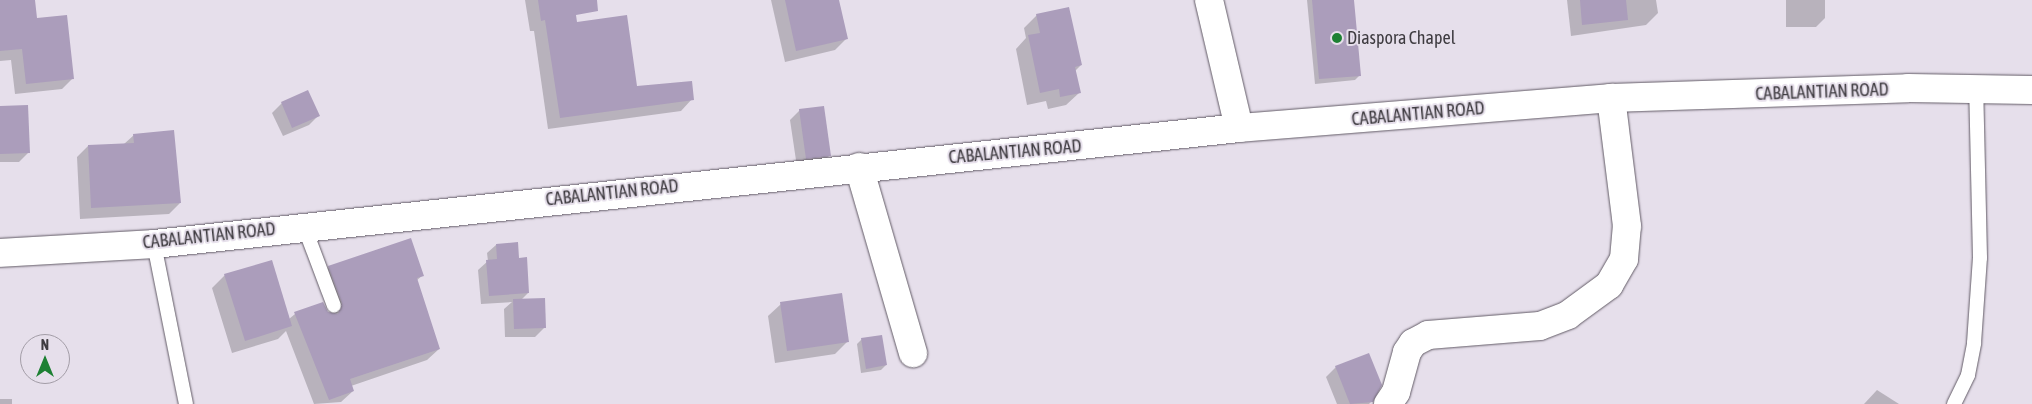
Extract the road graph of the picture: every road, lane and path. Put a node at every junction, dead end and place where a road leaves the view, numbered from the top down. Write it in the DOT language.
graph roads {
  1 [pos="1209,0"];
  2 [pos="1976,88"];
  3 [pos="2032,90"];
  4 [pos="1611,98"];
  5 [pos="1239,128"];
  6 [pos="859,167"];
  7 [pos="304,226"];
  8 [pos="154,244"];
  9 [pos="0,253"];
  10 [pos="334,306"];
  11 [pos="913,353"];
  12 [pos="186,404"];
  13 [pos="1388,404"];
  14 [pos="1954,404"];
  1 -- 5 [label="street"];
  2 -- 3 [label="street, CABALANTIAN ROAD"];
  2 -- 4 [label="street, CABALANTIAN ROAD"];
  2 -- 14 [label="lane"];
  4 -- 5 [label="street, CABALANTIAN ROAD"];
  4 -- 13 [label="street"];
  5 -- 6 [label="street, CABALANTIAN ROAD"];
  6 -- 7 [label="street, CABALANTIAN ROAD"];
  6 -- 11 [label="street"];
  7 -- 8 [label="street, CABALANTIAN ROAD"];
  7 -- 10 [label="lane"];
  8 -- 9 [label="street, CABALANTIAN ROAD"];
  8 -- 12 [label="lane"];
}
